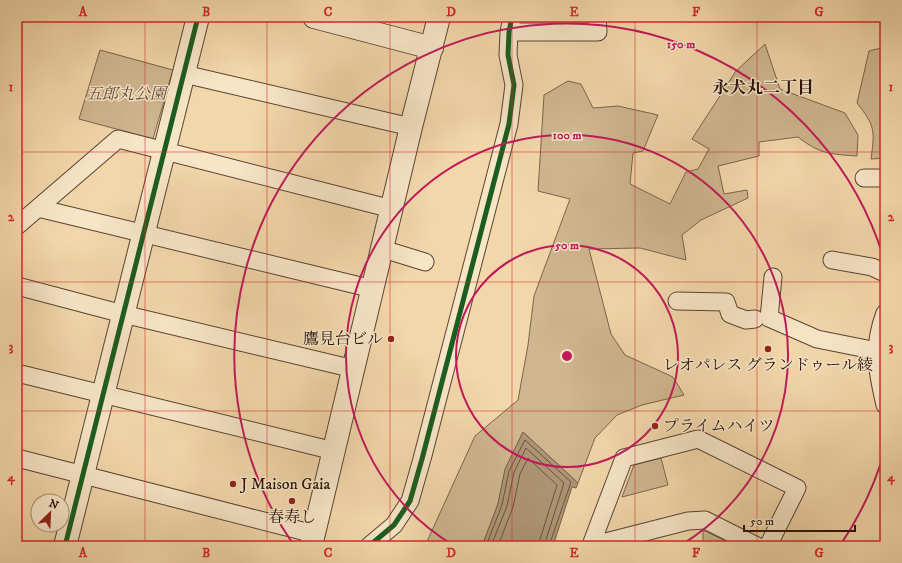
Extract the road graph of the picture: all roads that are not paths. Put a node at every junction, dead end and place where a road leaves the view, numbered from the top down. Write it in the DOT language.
graph roads {
  1 [pos="198,17"];
  2 [pos="314,17"];
  3 [pos="439,17"];
  4 [pos="597,17"];
  5 [pos="345,21"];
  6 [pos="511,24"];
  7 [pos="432,48"];
  8 [pos="184,74"];
  9 [pos="411,127"];
  10 [pos="164,152"];
  11 [pos="864,178"];
  12 [pos="885,178"];
  13 [pos="38,208"];
  14 [pos="392,209"];
  15 [pos="17,226"];
  16 [pos="143,234"];
  17 [pos="383,249"];
  18 [pos="832,260"];
  19 [pos="425,262"];
  20 [pos="885,273"];
  21 [pos="773,278"];
  22 [pos="17,286"];
  23 [pos="373,289"];
  24 [pos="677,301"];
  25 [pos="885,313"];
  26 [pos="123,314"];
  27 [pos="755,319"];
  28 [pos="877,351"];
  29 [pos="354,369"];
  30 [pos="17,373"];
  31 [pos="103,395"];
  32 [pos="885,405"];
  33 [pos="334,451"];
  34 [pos="17,458"];
  35 [pos="83,475"];
  36 [pos="313,540"];
  37 [pos="65,546"];
  38 [pos="369,546"];
  39 [pos="590,546"];
  40 [pos="758,546"];
  41 [pos="768,546"];
  1 -- 8 [label="street"];
  2 -- 5 [label="street"];
  3 -- 7 [label="street"];
  4 -- 6 [label="street"];
  5 -- 7 [label="street"];
  6 -- 38 [label="street"];
  7 -- 9 [label="street"];
  8 -- 9 [label="street"];
  8 -- 10 [label="street"];
  9 -- 14 [label="street"];
  10 -- 13 [label="street"];
  10 -- 14 [label="street"];
  10 -- 16 [label="street"];
  11 -- 12 [label="street"];
  13 -- 15 [label="street"];
  13 -- 16 [label="street"];
  14 -- 17 [label="street"];
  16 -- 23 [label="street"];
  16 -- 26 [label="street"];
  17 -- 19 [label="street"];
  17 -- 23 [label="street"];
  18 -- 20 [label="street"];
  21 -- 28 [label="street"];
  22 -- 26 [label="street"];
  23 -- 29 [label="street"];
  24 -- 27 [label="street"];
  25 -- 28 [label="street"];
  26 -- 29 [label="street"];
  26 -- 31 [label="street"];
  28 -- 32 [label="street"];
  29 -- 33 [label="street"];
  30 -- 31 [label="street"];
  31 -- 33 [label="street"];
  31 -- 35 [label="street"];
  33 -- 36 [label="street"];
  34 -- 35 [label="street"];
  35 -- 36 [label="street"];
  35 -- 37 [label="street"];
  39 -- 40 [label="street"];
  39 -- 41 [label="street"];
}
